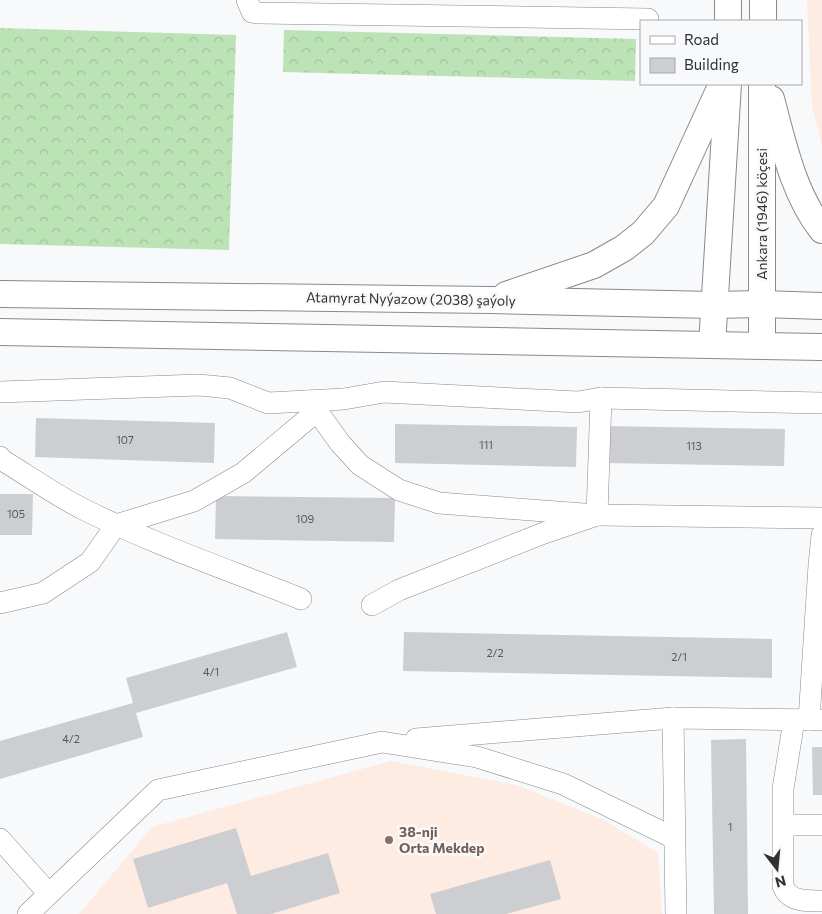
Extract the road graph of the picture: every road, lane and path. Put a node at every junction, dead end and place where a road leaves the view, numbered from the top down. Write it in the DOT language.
graph roads {
  1 [pos="247,0"];
  2 [pos="728,0"];
  3 [pos="763,0"];
  4 [pos="648,19"];
  5 [pos="728,20"];
  6 [pos="762,20"];
  7 [pos="722,85"];
  8 [pos="728,85"];
  9 [pos="762,85"];
  10 [pos="767,85"];
  11 [pos="822,230"];
  12 [pos="0,294"];
  13 [pos="490,300"];
  14 [pos="761,304"];
  15 [pos="713,305"];
  16 [pos="822,306"];
  17 [pos="0,332"];
  18 [pos="712,345"];
  19 [pos="762,345"];
  20 [pos="822,347"];
  21 [pos="0,392"];
  22 [pos="601,398"];
  23 [pos="822,403"];
  24 [pos="312,406"];
  25 [pos="3,461"];
  26 [pos="597,515"];
  27 [pos="822,518"];
  28 [pos="116,525"];
  29 [pos="822,535"];
  30 [pos="302,599"];
  31 [pos="0,603"];
  32 [pos="372,605"];
  33 [pos="673,718"];
  34 [pos="808,720"];
  35 [pos="382,742"];
  36 [pos="784,825"];
  37 [pos="822,825"];
  38 [pos="674,838"];
  39 [pos="0,839"];
  40 [pos="49,894"];
  41 [pos="822,902"];
  42 [pos="28,914"];
  43 [pos="676,914"];
  1 -- 4 [label="lane"];
  2 -- 5 [label="main road"];
  3 -- 6 [label="main road"];
  7 -- 13 [label="main road"];
  8 -- 15 [label="main road"];
  9 -- 14 [label="main road, Ankara (1946) köçesi"];
  10 -- 11 [label="main road"];
  12 -- 13 [label="main road, Atamyrat Nyýazow (2038) şaýoly"];
  13 -- 15 [label="main road, Atamyrat Nyýazow (2038) şaýoly"];
  14 -- 15 [label="main road, Atamyrat Nyýazow (2038) şaýoly"];
  14 -- 16 [label="main road, Atamyrat Nyýazow (2038) şaýoly"];
  14 -- 19 [label="main road, Ankara (1946) köçesi"];
  15 -- 18 [label="main road"];
  17 -- 18 [label="main road"];
  18 -- 19 [label="main road"];
  19 -- 20 [label="main road"];
  21 -- 24 [label="lane"];
  22 -- 23 [label="lane"];
  22 -- 24 [label="lane"];
  22 -- 26 [label="lane"];
  24 -- 26 [label="lane"];
  24 -- 28 [label="lane"];
  25 -- 28 [label="lane"];
  26 -- 27 [label="lane"];
  26 -- 32 [label="lane"];
  28 -- 30 [label="lane"];
  28 -- 31 [label="lane"];
  29 -- 34 [label="lane"];
  33 -- 34 [label="lane"];
  33 -- 35 [label="lane"];
  33 -- 38 [label="lane"];
  34 -- 36 [label="lane"];
  35 -- 38 [label="lane"];
  35 -- 40 [label="lane"];
  36 -- 37 [label="lane"];
  36 -- 41 [label="lane"];
  38 -- 43 [label="lane"];
  39 -- 40 [label="lane"];
  40 -- 42 [label="lane"];
}
